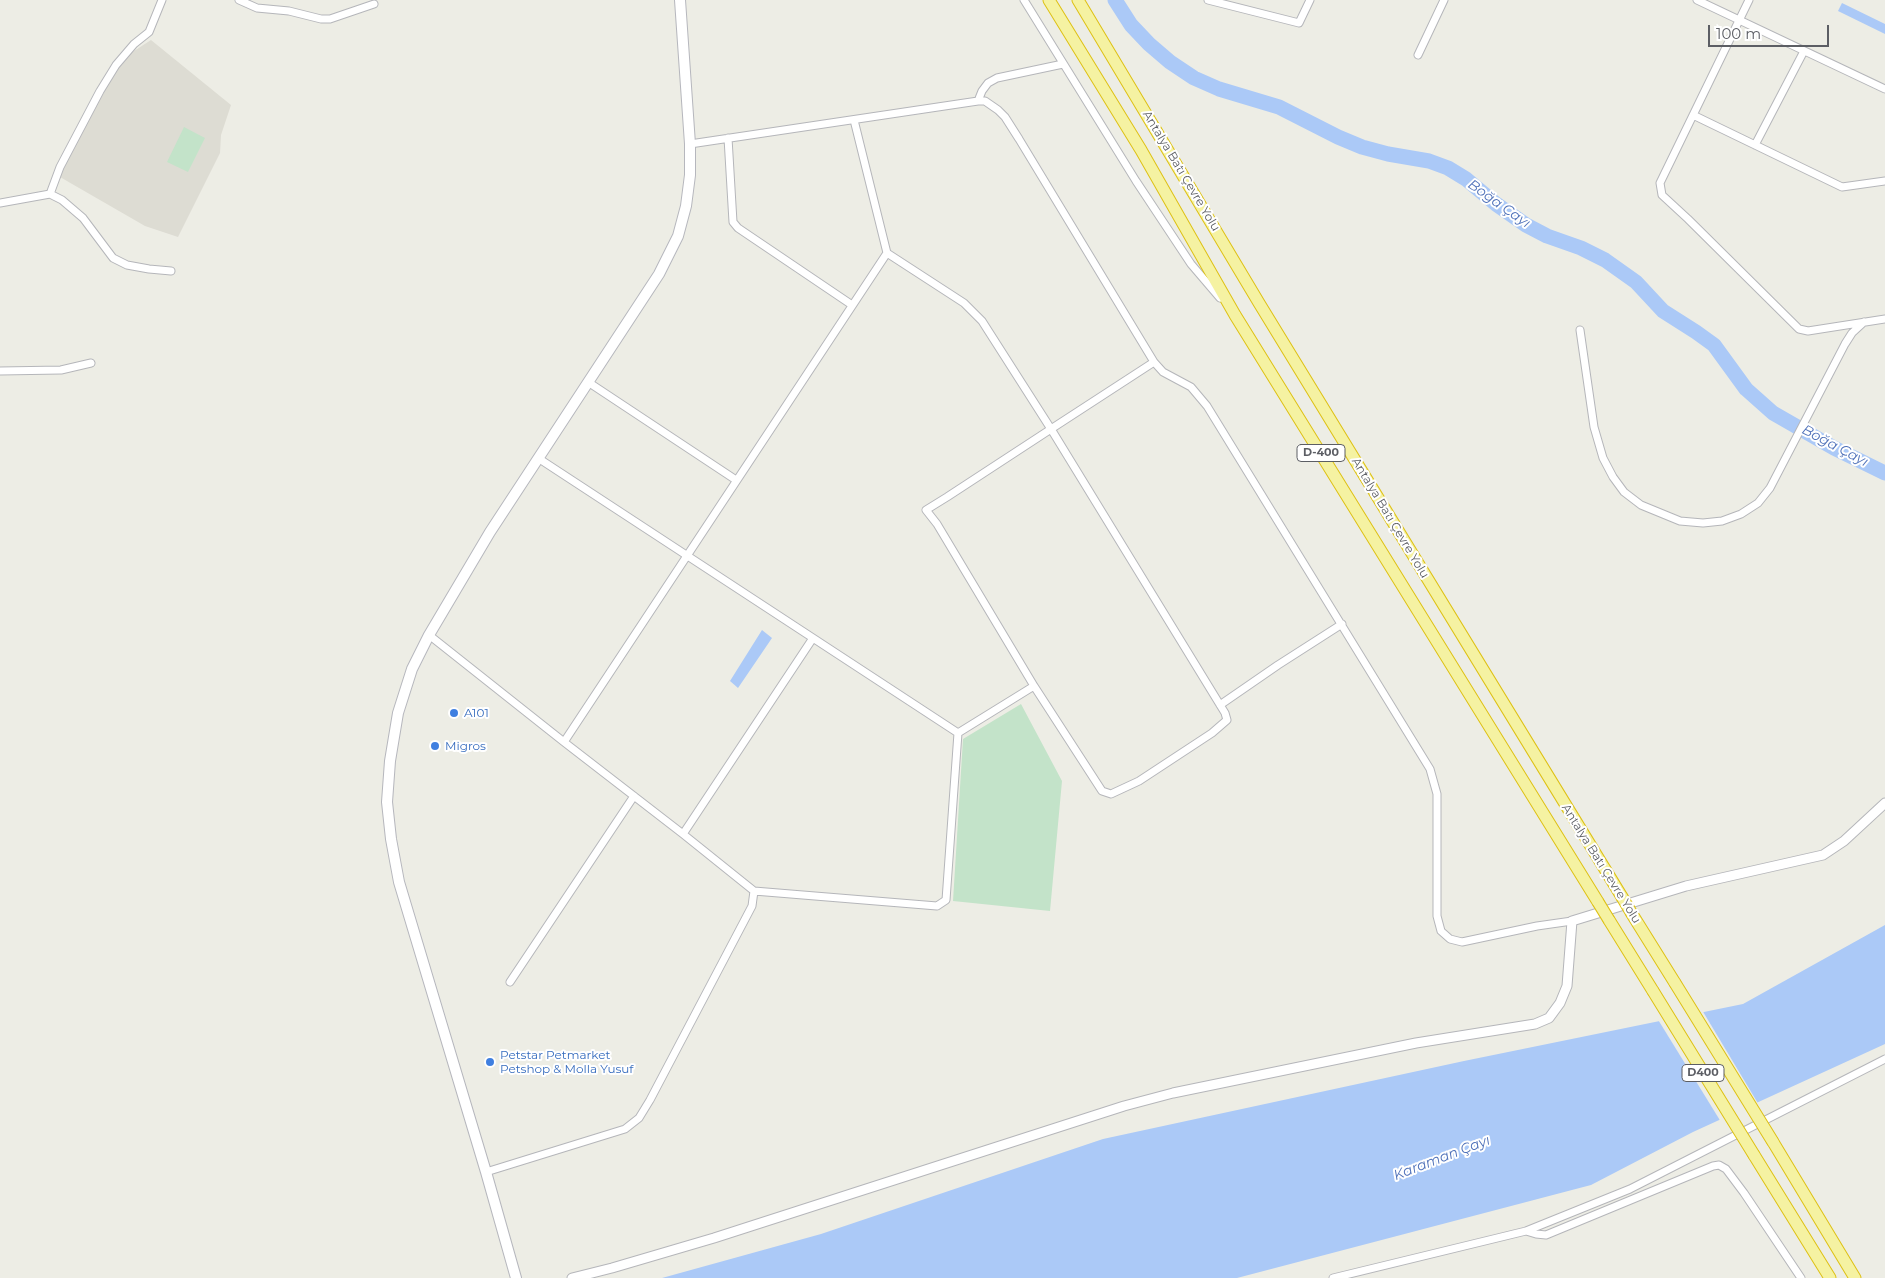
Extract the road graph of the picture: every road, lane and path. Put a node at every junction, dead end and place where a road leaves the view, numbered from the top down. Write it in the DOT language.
graph roads {
  1 [pos="162,0"];
  2 [pos="238,0"];
  3 [pos="680,0"];
  4 [pos="1024,0"];
  5 [pos="1049,0"];
  6 [pos="1078,0"];
  7 [pos="1208,0"];
  8 [pos="1310,0"];
  9 [pos="1444,0"];
  10 [pos="1697,0"];
  11 [pos="1749,0"];
  12 [pos="374,4"];
  13 [pos="1739,20"];
  14 [pos="1804,51"];
  15 [pos="1418,55"];
  16 [pos="1064,64"];
  17 [pos="1885,89"];
  18 [pos="978,101"];
  19 [pos="1694,115"];
  20 [pos="854,120"];
  21 [pos="728,138"];
  22 [pos="690,144"];
  23 [pos="1755,145"];
  24 [pos="1885,181"];
  25 [pos="50,194"];
  26 [pos="0,202"];
  27 [pos="886,253"];
  28 [pos="172,271"];
  29 [pos="852,305"];
  30 [pos="1235,314"];
  31 [pos="1885,319"];
  32 [pos="1864,322"];
  33 [pos="1580,330"];
  34 [pos="1154,362"];
  35 [pos="91,363"];
  36 [pos="0,371"];
  37 [pos="588,382"];
  38 [pos="1051,429"];
  39 [pos="538,458"];
  40 [pos="736,480"];
  41 [pos="687,555"];
  42 [pos="1342,624"];
  43 [pos="429,635"];
  44 [pos="813,638"];
  45 [pos="1034,686"];
  46 [pos="1220,705"];
  47 [pos="958,733"];
  48 [pos="564,742"];
  49 [pos="634,796"];
  50 [pos="1885,803"];
  51 [pos="683,834"];
  52 [pos="754,892"];
  53 [pos="1598,902"];
  54 [pos="1572,921"];
  55 [pos="510,982"];
  56 [pos="1885,1060"];
  57 [pos="486,1172"];
  58 [pos="1526,1231"];
  59 [pos="516,1278"];
  60 [pos="572,1278"];
  61 [pos="1333,1278"];
  62 [pos="1801,1278"];
  63 [pos="1830,1278"];
  64 [pos="1855,1278"];
  1 -- 25 [label="street"];
  2 -- 12 [label="street"];
  3 -- 22 [label="main road"];
  4 -- 16 [label="street"];
  5 -- 30 [label="highway, D-400"];
  6 -- 64 [label="highway, Antalya Batı Çevre Yolu / D400, bridge"];
  7 -- 8 [label="street"];
  9 -- 15 [label="street"];
  10 -- 13 [label="street"];
  11 -- 13 [label="street"];
  13 -- 14 [label="street"];
  13 -- 19 [label="street"];
  14 -- 17 [label="street"];
  14 -- 23 [label="street"];
  16 -- 18 [label="street"];
  16 -- 30 [label="street"];
  18 -- 20 [label="street"];
  18 -- 34 [label="street"];
  19 -- 23 [label="street"];
  19 -- 32 [label="street"];
  20 -- 21 [label="street"];
  20 -- 27 [label="street"];
  21 -- 22 [label="street"];
  21 -- 29 [label="street"];
  22 -- 37 [label="main road"];
  23 -- 24 [label="street"];
  25 -- 26 [label="street"];
  25 -- 28 [label="street"];
  27 -- 29 [label="street"];
  27 -- 38 [label="street"];
  29 -- 40 [label="street"];
  30 -- 53 [label="highway, D-400"];
  31 -- 32 [label="street"];
  32 -- 33 [label="street"];
  34 -- 38 [label="street"];
  34 -- 42 [label="street"];
  35 -- 36 [label="street"];
  37 -- 39 [label="main road"];
  37 -- 40 [label="street"];
  38 -- 45 [label="street"];
  38 -- 46 [label="street"];
  39 -- 41 [label="street"];
  39 -- 43 [label="main road"];
  40 -- 41 [label="street"];
  41 -- 44 [label="street"];
  41 -- 48 [label="street"];
  42 -- 46 [label="street"];
  42 -- 54 [label="street"];
  43 -- 48 [label="street"];
  43 -- 57 [label="main road"];
  44 -- 47 [label="street"];
  44 -- 51 [label="street"];
  45 -- 46 [label="street"];
  45 -- 47 [label="street"];
  47 -- 52 [label="street"];
  48 -- 49 [label="street"];
  49 -- 51 [label="street"];
  49 -- 55 [label="street"];
  50 -- 54 [label="street"];
  51 -- 52 [label="street"];
  52 -- 57 [label="street"];
  53 -- 63 [label="highway, D400, bridge"];
  54 -- 60 [label="street"];
  56 -- 58 [label="street"];
  57 -- 59 [label="main road"];
  58 -- 61 [label="street"];
  58 -- 62 [label="street"];
}
